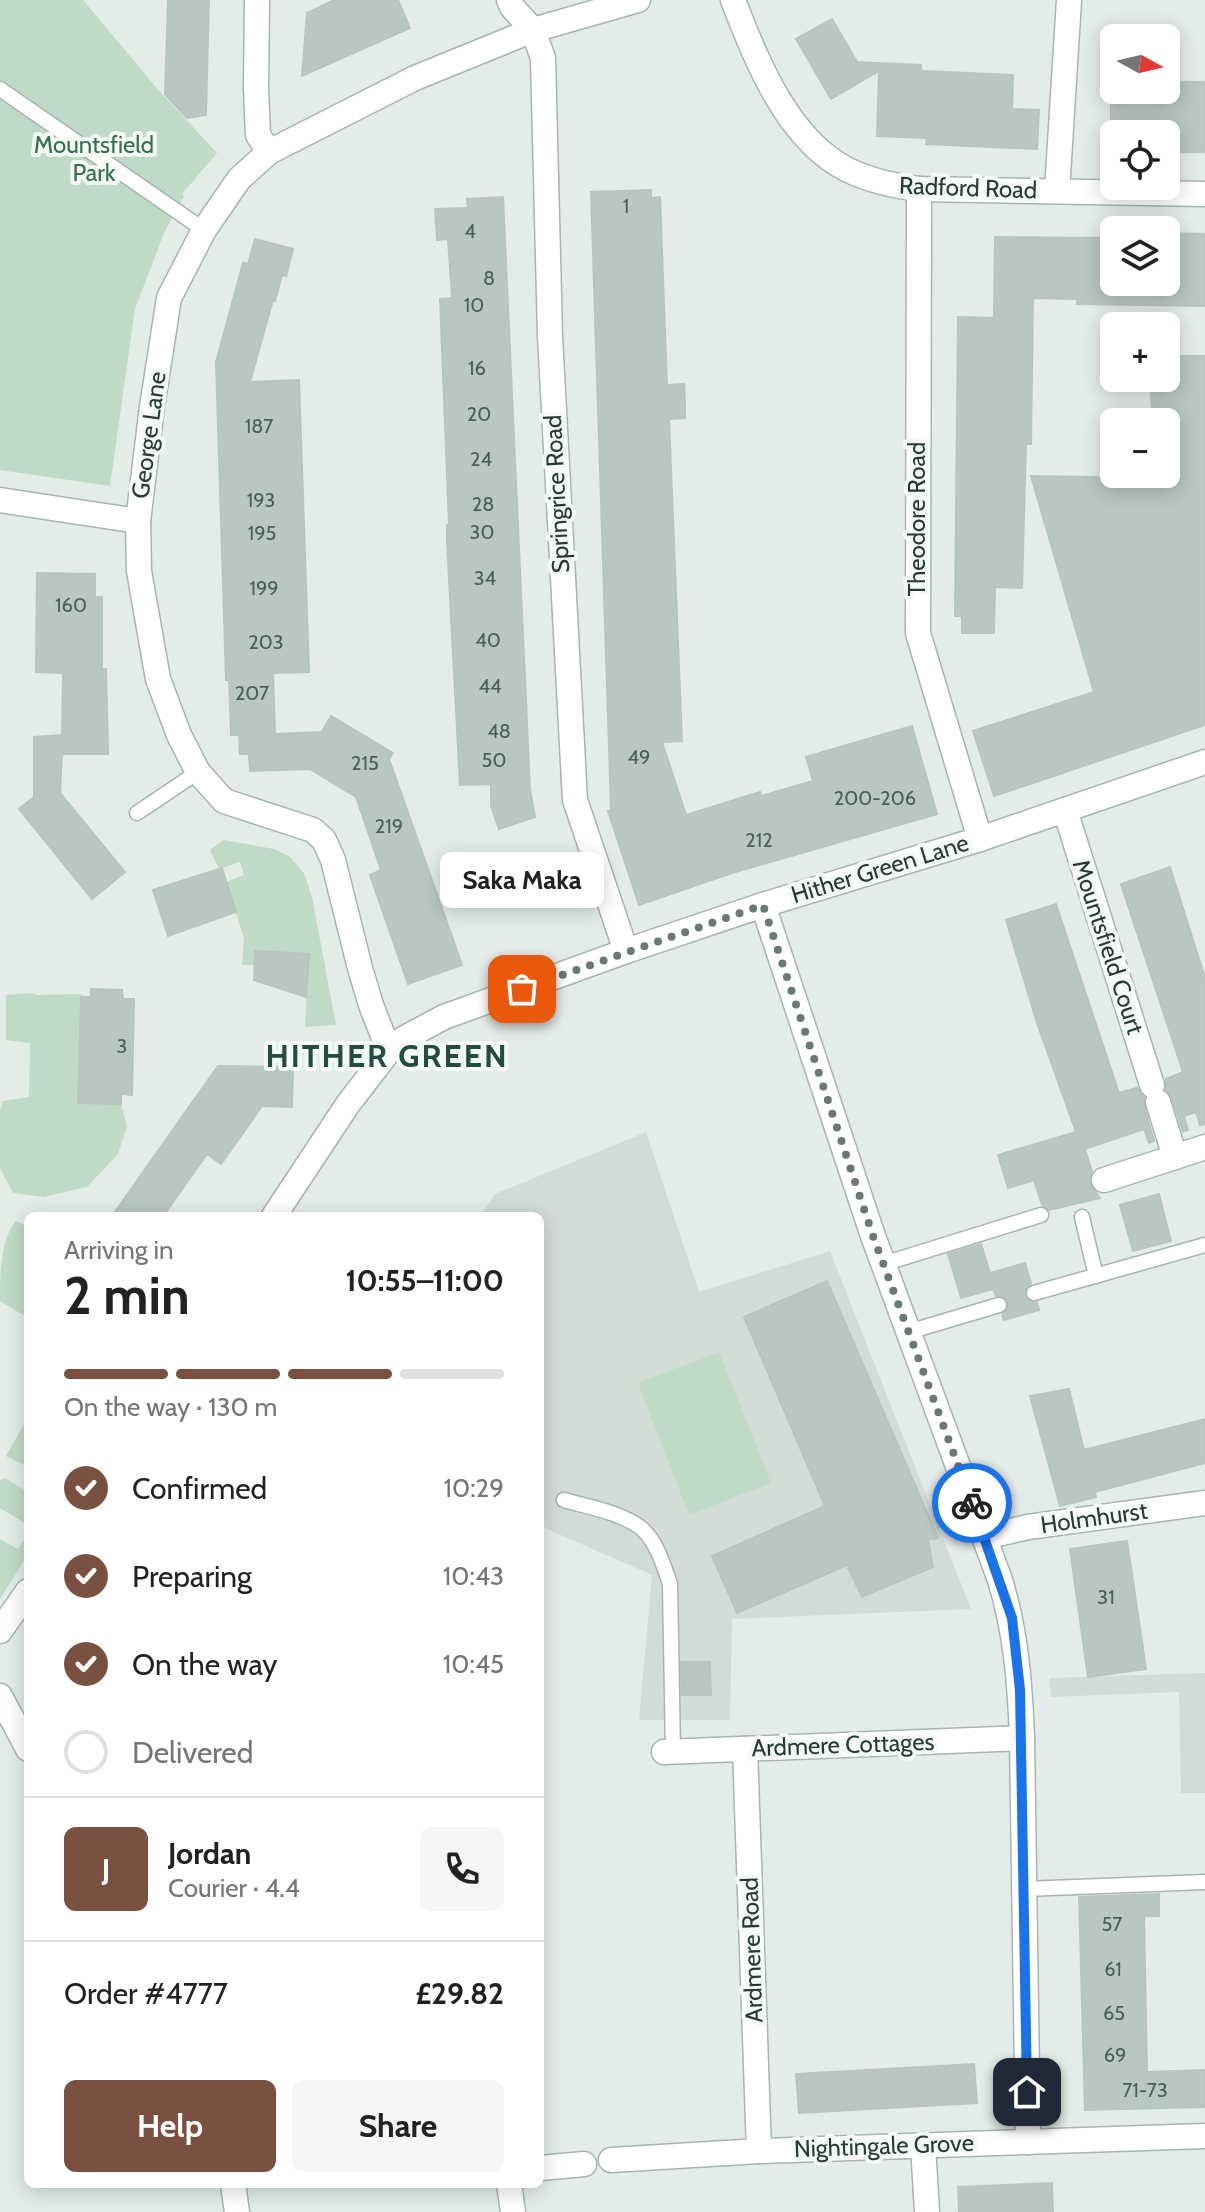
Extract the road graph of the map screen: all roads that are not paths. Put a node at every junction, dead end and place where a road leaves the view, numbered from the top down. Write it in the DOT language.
graph roads {
  1 [pos="257,0"];
  2 [pos="509,0"];
  3 [pos="638,0"];
  4 [pos="733,0"];
  5 [pos="1069,0"];
  6 [pos="533,30"];
  7 [pos="0,89"];
  8 [pos="269,152"];
  9 [pos="919,189"];
  10 [pos="1057,191"];
  11 [pos="1205,194"];
  12 [pos="204,230"];
  13 [pos="0,500"];
  14 [pos="138,521"];
  15 [pos="1205,762"];
  16 [pos="198,772"];
  17 [pos="1065,810"];
  18 [pos="137,813"];
  19 [pos="980,839"];
  20 [pos="763,905"];
  21 [pos="626,951"];
  22 [pos="389,1051"];
  23 [pos="1205,1147"];
  24 [pos="1175,1157"];
  25 [pos="1104,1180"];
  26 [pos="277,1212"];
  27 [pos="1041,1215"];
  28 [pos="1082,1217"];
  29 [pos="1205,1245"];
  30 [pos="883,1264"];
  31 [pos="1096,1276"];
  32 [pos="1034,1293"];
  33 [pos="999,1305"];
  34 [pos="908,1332"];
  35 [pos="564,1500"];
  36 [pos="1205,1503"];
  37 [pos="985,1537"];
  38 [pos="24,1597"];
  39 [pos="0,1631"];
  40 [pos="0,1696"];
  41 [pos="1022,1738"];
  42 [pos="24,1741"];
  43 [pos="745,1749"];
  44 [pos="668,1752"];
  45 [pos="1205,1882"];
  46 [pos="1024,1889"];
  47 [pos="1205,2136"];
  48 [pos="1028,2142"];
  49 [pos="923,2145"];
  50 [pos="759,2151"];
  51 [pos="611,2160"];
  52 [pos="584,2164"];
  53 [pos="544,2168"];
  54 [pos="234,2188"];
  55 [pos="510,2188"];
  56 [pos="237,2212"];
  57 [pos="513,2212"];
  58 [pos="927,2212"];
  1 -- 8 [label="street"];
  2 -- 6 [label="street"];
  3 -- 6 [label="street, George Lane"];
  4 -- 9 [label="street, Radford Road"];
  5 -- 10 [label="street"];
  6 -- 8 [label="street, George Lane"];
  6 -- 21 [label="street, Springrice Road"];
  7 -- 12 [label="lane"];
  8 -- 12 [label="street, George Lane"];
  9 -- 10 [label="street, Radford Road"];
  9 -- 19 [label="street, Theodore Road"];
  10 -- 11 [label="street, Radford Road"];
  12 -- 14 [label="street, George Lane"];
  13 -- 14 [label="street"];
  14 -- 16 [label="street, George Lane"];
  15 -- 17 [label="street, Hither Green Lane"];
  16 -- 18 [label="lane"];
  16 -- 22 [label="street, George Lane"];
  17 -- 19 [label="street, Hither Green Lane"];
  17 -- 24 [label="street, Mountsfield Court"];
  19 -- 20 [label="street, Hither Green Lane"];
  20 -- 21 [label="street, Hither Green Lane"];
  20 -- 30 [label="street"];
  21 -- 22 [label="street, Hither Green Lane"];
  22 -- 26 [label="street, Hither Green Lane"];
  23 -- 24 [label="street"];
  24 -- 25 [label="street"];
  27 -- 30 [label="lane"];
  28 -- 31 [label="lane"];
  29 -- 31 [label="lane"];
  30 -- 34 [label="street"];
  31 -- 32 [label="lane"];
  33 -- 34 [label="lane"];
  34 -- 37 [label="street"];
  35 -- 44 [label="lane"];
  36 -- 37 [label="street, Holmhurst"];
  37 -- 41 [label="street"];
  38 -- 39 [label="street"];
  40 -- 42 [label="street"];
  41 -- 43 [label="street, Ardmere Cottages"];
  41 -- 46 [label="street"];
  43 -- 44 [label="street, Ardmere Cottages"];
  43 -- 50 [label="street, Ardmere Road"];
  45 -- 46 [label="lane"];
  46 -- 48 [label="street"];
  47 -- 48 [label="street, Nightingale Grove"];
  48 -- 49 [label="street, Nightingale Grove"];
  49 -- 50 [label="street, Nightingale Grove"];
  49 -- 58 [label="street"];
  50 -- 51 [label="street, Nightingale Grove"];
  52 -- 53 [label="street"];
  54 -- 56 [label="street"];
  55 -- 57 [label="street"];
}
